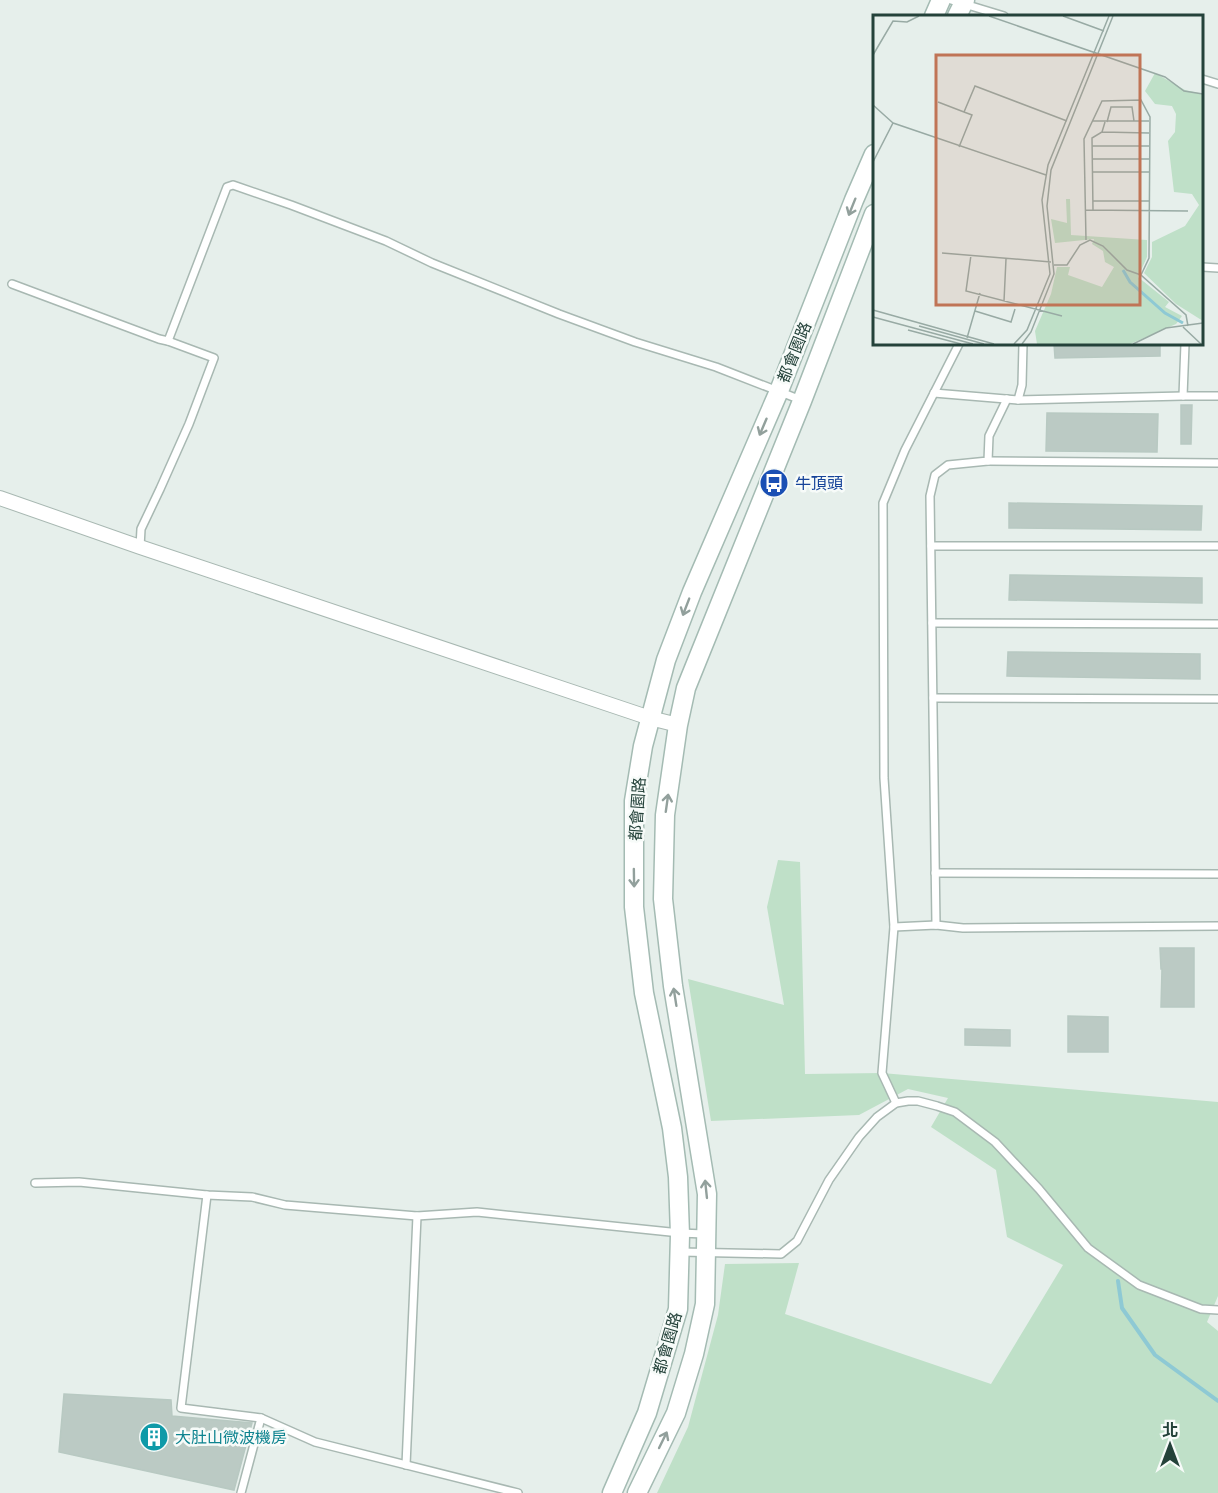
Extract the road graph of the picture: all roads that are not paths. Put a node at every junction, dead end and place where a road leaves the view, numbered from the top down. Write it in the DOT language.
graph roads {
  1 [pos="941,0"];
  2 [pos="959,5"];
  3 [pos="934,15"];
  4 [pos="1000,15"];
  5 [pos="1203,79"];
  6 [pos="1218,84"];
  7 [pos="873,156"];
  8 [pos="873,217"];
  9 [pos="1203,267"];
  10 [pos="1218,268"];
  11 [pos="12,284"];
  12 [pos="168,341"];
  13 [pos="958,345"];
  14 [pos="1023,345"];
  15 [pos="1185,345"];
  16 [pos="779,391"];
  17 [pos="934,393"];
  18 [pos="1183,396"];
  19 [pos="1218,396"];
  20 [pos="1007,399"];
  21 [pos="1018,400"];
  22 [pos="802,401"];
  23 [pos="988,461"];
  24 [pos="1218,464"];
  25 [pos="0,498"];
  26 [pos="931,546"];
  27 [pos="1218,546"];
  28 [pos="140,547"];
  29 [pos="932,623"];
  30 [pos="1218,624"];
  31 [pos="933,698"];
  32 [pos="1218,699"];
  33 [pos="650,718"];
  34 [pos="678,725"];
  35 [pos="935,873"];
  36 [pos="1218,874"];
  37 [pos="936,925"];
  38 [pos="1218,926"];
  39 [pos="894,927"];
  40 [pos="896,1103"];
  41 [pos="35,1184"];
  42 [pos="207,1195"];
  43 [pos="417,1216"];
  44 [pos="680,1233"];
  45 [pos="706,1234"];
  46 [pos="680,1252"];
  47 [pos="706,1252"];
  48 [pos="1218,1310"];
  49 [pos="261,1418"];
  50 [pos="406,1465"];
  51 [pos="241,1493"];
  52 [pos="518,1493"];
  53 [pos="612,1493"];
  54 [pos="637,1493"];
  1 -- 3 [label="street"];
  2 -- 4 [label="lane"];
  5 -- 6 [label="lane"];
  7 -- 16 [label="street, 都會園路, one-way"];
  8 -- 22 [label="street, 都會園路"];
  9 -- 10 [label="lane"];
  11 -- 12 [label="lane"];
  12 -- 16 [label="lane"];
  12 -- 28 [label="lane"];
  13 -- 17 [label="lane"];
  14 -- 21 [label="lane"];
  15 -- 18 [label="lane"];
  16 -- 22 [label="lane"];
  16 -- 33 [label="street, 都會園路, one-way"];
  17 -- 20 [label="lane"];
  17 -- 39 [label="lane"];
  18 -- 19 [label="lane"];
  18 -- 21 [label="lane"];
  20 -- 21 [label="lane"];
  20 -- 23 [label="lane"];
  22 -- 34 [label="street, 都會園路"];
  23 -- 24 [label="lane"];
  23 -- 26 [label="lane"];
  25 -- 28 [label="street"];
  26 -- 27 [label="lane"];
  26 -- 29 [label="lane"];
  28 -- 33 [label="street"];
  29 -- 30 [label="lane"];
  29 -- 31 [label="lane"];
  31 -- 32 [label="lane"];
  31 -- 35 [label="lane"];
  33 -- 34 [label="street"];
  33 -- 44 [label="street, 都會園路, one-way"];
  45 -- 34 [label="street, 都會園路, one-way"];
  35 -- 36 [label="lane"];
  35 -- 37 [label="lane"];
  37 -- 38 [label="lane"];
  37 -- 39 [label="lane"];
  39 -- 40 [label="lane"];
  40 -- 47 [label="lane"];
  40 -- 48 [label="lane"];
  41 -- 42 [label="lane"];
  42 -- 43 [label="lane"];
  42 -- 49 [label="lane"];
  43 -- 44 [label="lane"];
  43 -- 50 [label="lane"];
  44 -- 45 [label="lane"];
  44 -- 46 [label="street, 都會園路"];
  45 -- 47 [label="street, 都會園路"];
  46 -- 47 [label="lane"];
  46 -- 53 [label="street, 都會園路"];
  54 -- 47 [label="street, 都會園路, one-way"];
  49 -- 50 [label="lane"];
  49 -- 51 [label="lane"];
  50 -- 52 [label="lane"];
}
